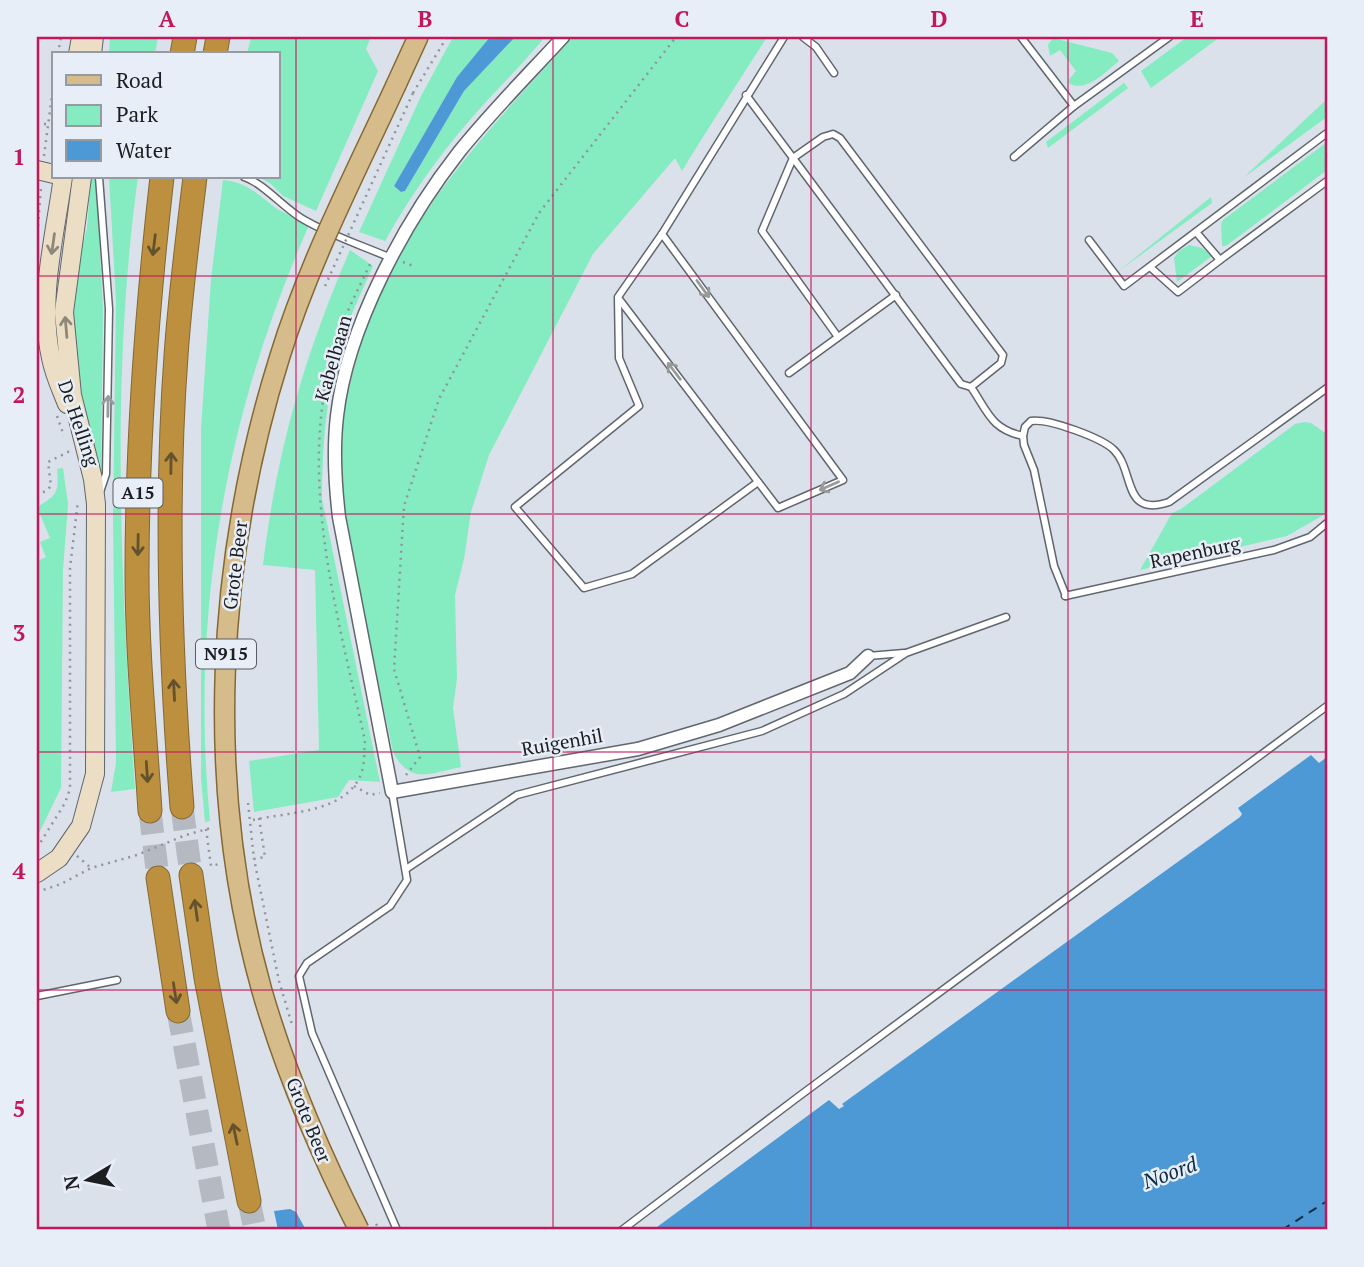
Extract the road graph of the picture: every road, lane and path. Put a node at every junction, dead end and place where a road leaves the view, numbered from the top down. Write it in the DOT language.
graph roads {
  1 [pos="418,37"];
  2 [pos="447,37"];
  3 [pos="563,37"];
  4 [pos="676,37"];
  5 [pos="784,37"];
  6 [pos="803,37"];
  7 [pos="1021,37"];
  8 [pos="1169,37"];
  9 [pos="834,73"];
  10 [pos="404,89"];
  11 [pos="52,93"];
  12 [pos="746,95"];
  13 [pos="1074,106"];
  14 [pos="37,124"];
  15 [pos="1327,133"];
  16 [pos="1014,157"];
  17 [pos="793,158"];
  18 [pos="63,178"];
  19 [pos="83,178"];
  20 [pos="83,178"];
  21 [pos="162,178"];
  22 [pos="195,178"];
  23 [pos="248,178"];
  24 [pos="1327,181"];
  25 [pos="1196,232"];
  26 [pos="663,234"];
  27 [pos="1089,240"];
  28 [pos="376,251"];
  29 [pos="391,258"];
  30 [pos="1220,260"];
  31 [pos="1150,267"];
  32 [pos="321,294"];
  33 [pos="896,295"];
  34 [pos="618,297"];
  35 [pos="838,337"];
  36 [pos="789,373"];
  37 [pos="971,387"];
  38 [pos="1327,388"];
  39 [pos="55,412"];
  40 [pos="72,435"];
  41 [pos="1023,436"];
  42 [pos="70,451"];
  43 [pos="758,482"];
  44 [pos="37,496"];
  45 [pos="78,497"];
  46 [pos="96,504"];
  47 [pos="1327,523"];
  48 [pos="1006,617"];
  49 [pos="906,653"];
  50 [pos="868,656"];
  51 [pos="1327,706"];
  52 [pos="354,786"];
  53 [pos="392,792"];
  54 [pos="247,803"];
  55 [pos="182,807"];
  56 [pos="150,811"];
  57 [pos="259,818"];
  58 [pos="253,820"];
  59 [pos="216,821"];
  60 [pos="214,827"];
  61 [pos="206,828"];
  62 [pos="218,832"];
  63 [pos="37,848"];
  64 [pos="221,864"];
  65 [pos="405,869"];
  66 [pos="37,873"];
  67 [pos="191,875"];
  68 [pos="158,878"];
  69 [pos="37,892"];
  70 [pos="117,980"];
  71 [pos="37,996"];
  72 [pos="178,1010"];
  73 [pos="249,1200"];
  74 [pos="359,1230"];
  75 [pos="397,1230"];
  76 [pos="622,1230"];
  1 -- 10 [label="main road, Grote Beer / N915"];
  2 -- 10 [label="path"];
  3 -- 29 [label="street, Kabelbaan"];
  4 -- 53 [label="path"];
  5 -- 12 [label="lane"];
  6 -- 9 [label="lane"];
  7 -- 13 [label="lane"];
  8 -- 13 [label="lane"];
  10 -- 32 [label="path, bridge"];
  10 -- 74 [label="main road, Grote Beer / N915, bridge"];
  11 -- 14 [label="path"];
  12 -- 17 [label="lane"];
  12 -- 26 [label="lane"];
  13 -- 16 [label="lane"];
  15 -- 25 [label="lane"];
  17 -- 33 [label="lane"];
  17 -- 35 [label="lane"];
  17 -- 37 [label="lane"];
  18 -- 40 [label="street, De Helling, one-way"];
  40 -- 19 [label="street, De Helling, one-way"];
  46 -- 20 [label="lane, one-way"];
  21 -- 56 [label="highway, A15, one-way"];
  55 -- 22 [label="highway, A15, one-way"];
  23 -- 28 [label="lane"];
  24 -- 30 [label="lane"];
  25 -- 30 [label="lane"];
  25 -- 31 [label="lane"];
  26 -- 34 [label="lane"];
  26 -- 43 [label="lane, one-way"];
  27 -- 31 [label="lane"];
  28 -- 29 [label="lane"];
  28 -- 52 [label="path, Kabelbaan"];
  29 -- 53 [label="street, Kabelbaan"];
  30 -- 31 [label="lane"];
  33 -- 35 [label="lane"];
  33 -- 37 [label="lane"];
  43 -- 34 [label="lane, one-way"];
  34 -- 43 [label="lane"];
  35 -- 36 [label="lane"];
  37 -- 41 [label="lane"];
  38 -- 41 [label="lane"];
  39 -- 40 [label="path, De Helling"];
  40 -- 46 [label="street, De Helling"];
  41 -- 47 [label="lane, Rapenburg"];
  42 -- 44 [label="path"];
  45 -- 63 [label="path, De Helling"];
  46 -- 66 [label="street, De Helling"];
  48 -- 49 [label="lane"];
  49 -- 50 [label="lane"];
  49 -- 65 [label="lane"];
  50 -- 53 [label="street, Ruigenhil"];
  51 -- 76 [label="lane"];
  52 -- 53 [label="path"];
  52 -- 57 [label="path"];
  53 -- 65 [label="lane"];
  54 -- 57 [label="path, bridge"];
  57 -- 58 [label="path"];
  59 -- 62 [label="path"];
  60 -- 61 [label="path"];
  61 -- 64 [label="path"];
  61 -- 69 [label="path"];
  65 -- 75 [label="lane"];
  73 -- 67 [label="highway, one-way"];
  68 -- 72 [label="highway, one-way"];
  70 -- 71 [label="lane"];
}
